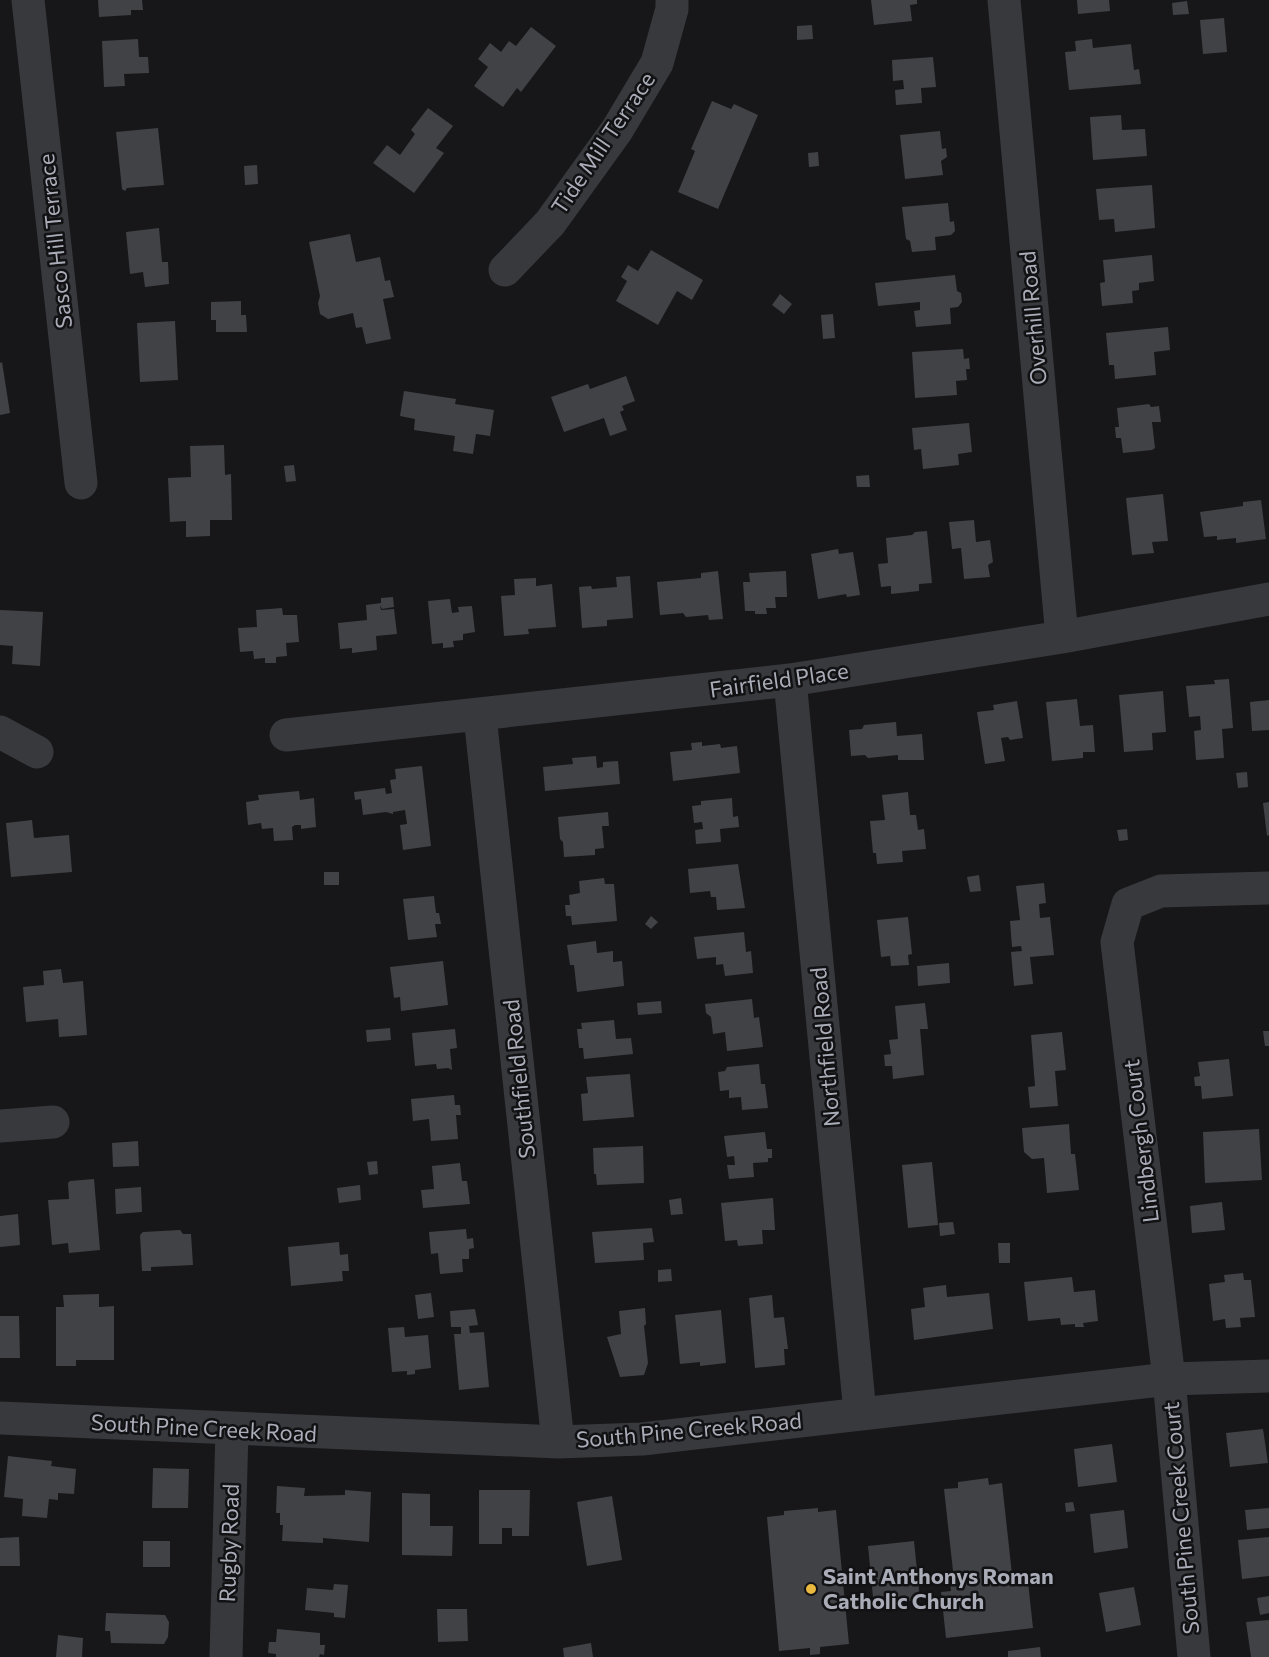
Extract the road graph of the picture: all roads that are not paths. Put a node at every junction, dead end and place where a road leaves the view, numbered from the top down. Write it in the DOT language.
graph roads {
  1 [pos="28,0"];
  2 [pos="672,0"];
  3 [pos="1004,0"];
  4 [pos="505,270"];
  5 [pos="81,483"];
  6 [pos="1269,599"];
  7 [pos="1062,637"];
  8 [pos="790,680"];
  9 [pos="480,716"];
  10 [pos="0,732"];
  11 [pos="286,735"];
  12 [pos="37,752"];
  13 [pos="1269,888"];
  14 [pos="52,1122"];
  15 [pos="0,1126"];
  16 [pos="1269,1376"];
  17 [pos="1169,1379"];
  18 [pos="860,1413"];
  19 [pos="0,1418"];
  20 [pos="232,1429"];
  21 [pos="558,1442"];
  22 [pos="226,1657"];
  23 [pos="1194,1657"];
  1 -- 5 [label="street, Sasco Hill Terrace"];
  2 -- 4 [label="street, Tide Mill Terrace"];
  3 -- 7 [label="street, Overhill Road"];
  6 -- 7 [label="street, Fairfield Place"];
  7 -- 8 [label="street, Fairfield Place"];
  8 -- 9 [label="street, Fairfield Place"];
  8 -- 18 [label="street, Northfield Road"];
  9 -- 11 [label="street, Fairfield Place"];
  9 -- 21 [label="street, Southfield Road"];
  10 -- 12 [label="street"];
  13 -- 17 [label="street, Lindbergh Court"];
  14 -- 15 [label="street"];
  16 -- 17 [label="street, South Pine Creek Road"];
  17 -- 18 [label="street, South Pine Creek Road"];
  17 -- 23 [label="street, South Pine Creek Court"];
  18 -- 21 [label="street, South Pine Creek Road"];
  19 -- 20 [label="street, South Pine Creek Road"];
  20 -- 21 [label="street, South Pine Creek Road"];
  20 -- 22 [label="street, Rugby Road"];
}
